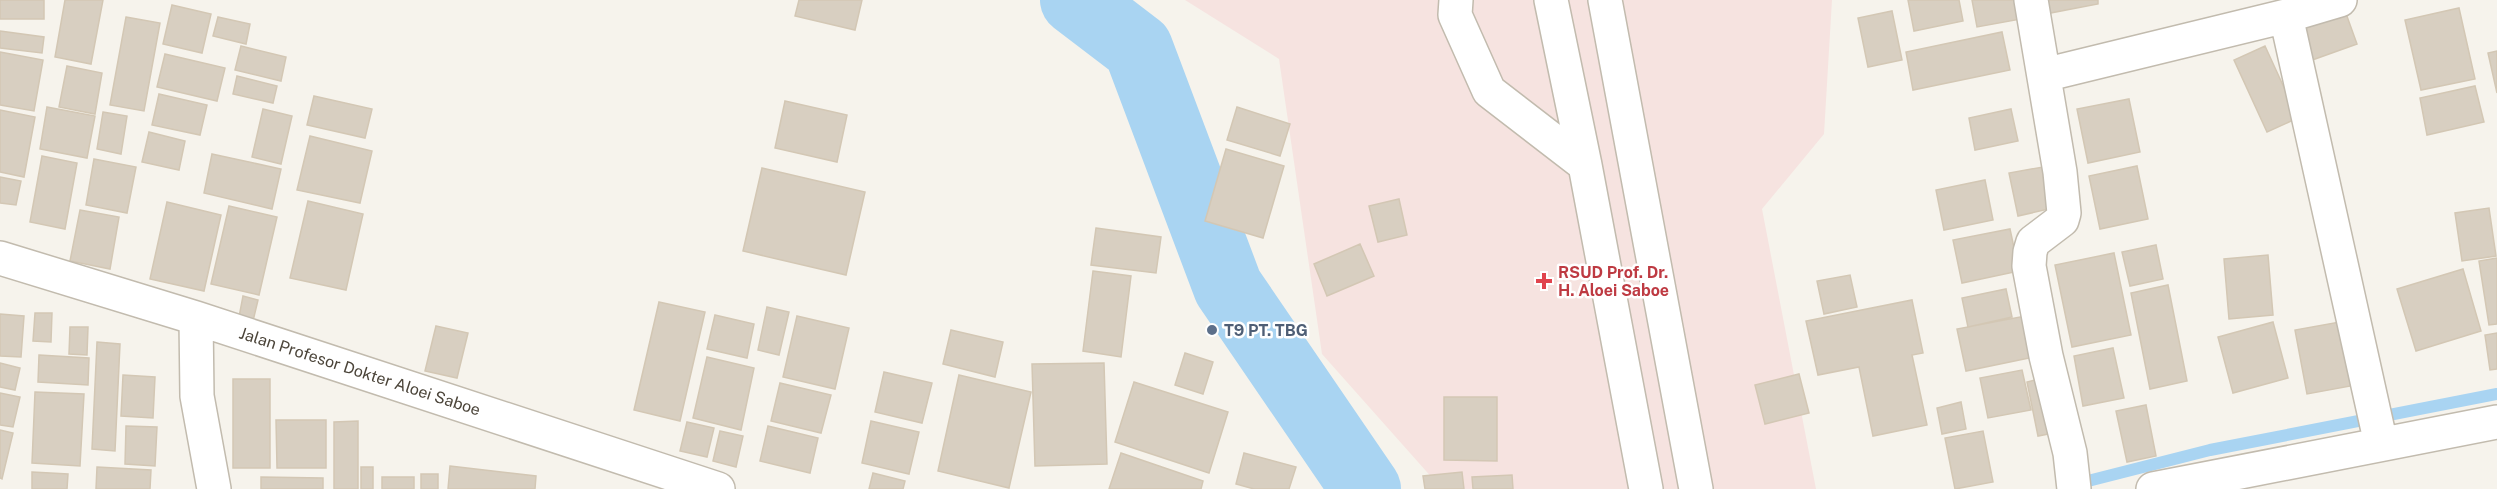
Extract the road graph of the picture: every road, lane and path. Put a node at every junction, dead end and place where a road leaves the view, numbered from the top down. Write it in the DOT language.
graph roads {
  1 [pos="1456,0"];
  2 [pos="1551,0"];
  3 [pos="1605,0"];
  4 [pos="2031,0"];
  5 [pos="2340,0"];
  6 [pos="2286,16"];
  7 [pos="2044,75"];
  8 [pos="1585,165"];
  9 [pos="0,258"];
  10 [pos="196,318"];
  11 [pos="2497,422"];
  12 [pos="2376,423"];
  13 [pos="214,489"];
  14 [pos="718,489"];
  15 [pos="1646,489"];
  16 [pos="1696,489"];
  17 [pos="2073,489"];
  18 [pos="2153,489"];
  1 -- 8 [label="street"];
  2 -- 8 [label="street"];
  3 -- 16 [label="street"];
  4 -- 7 [label="street"];
  5 -- 6 [label="street"];
  6 -- 7 [label="street"];
  6 -- 12 [label="street"];
  7 -- 17 [label="street"];
  8 -- 15 [label="street"];
  9 -- 10 [label="street, Jalan Profesor Dokter Aloei Saboe"];
  10 -- 13 [label="street"];
  10 -- 14 [label="street, Jalan Profesor Dokter Aloei Saboe"];
  11 -- 12 [label="street"];
  12 -- 18 [label="street"];
}
